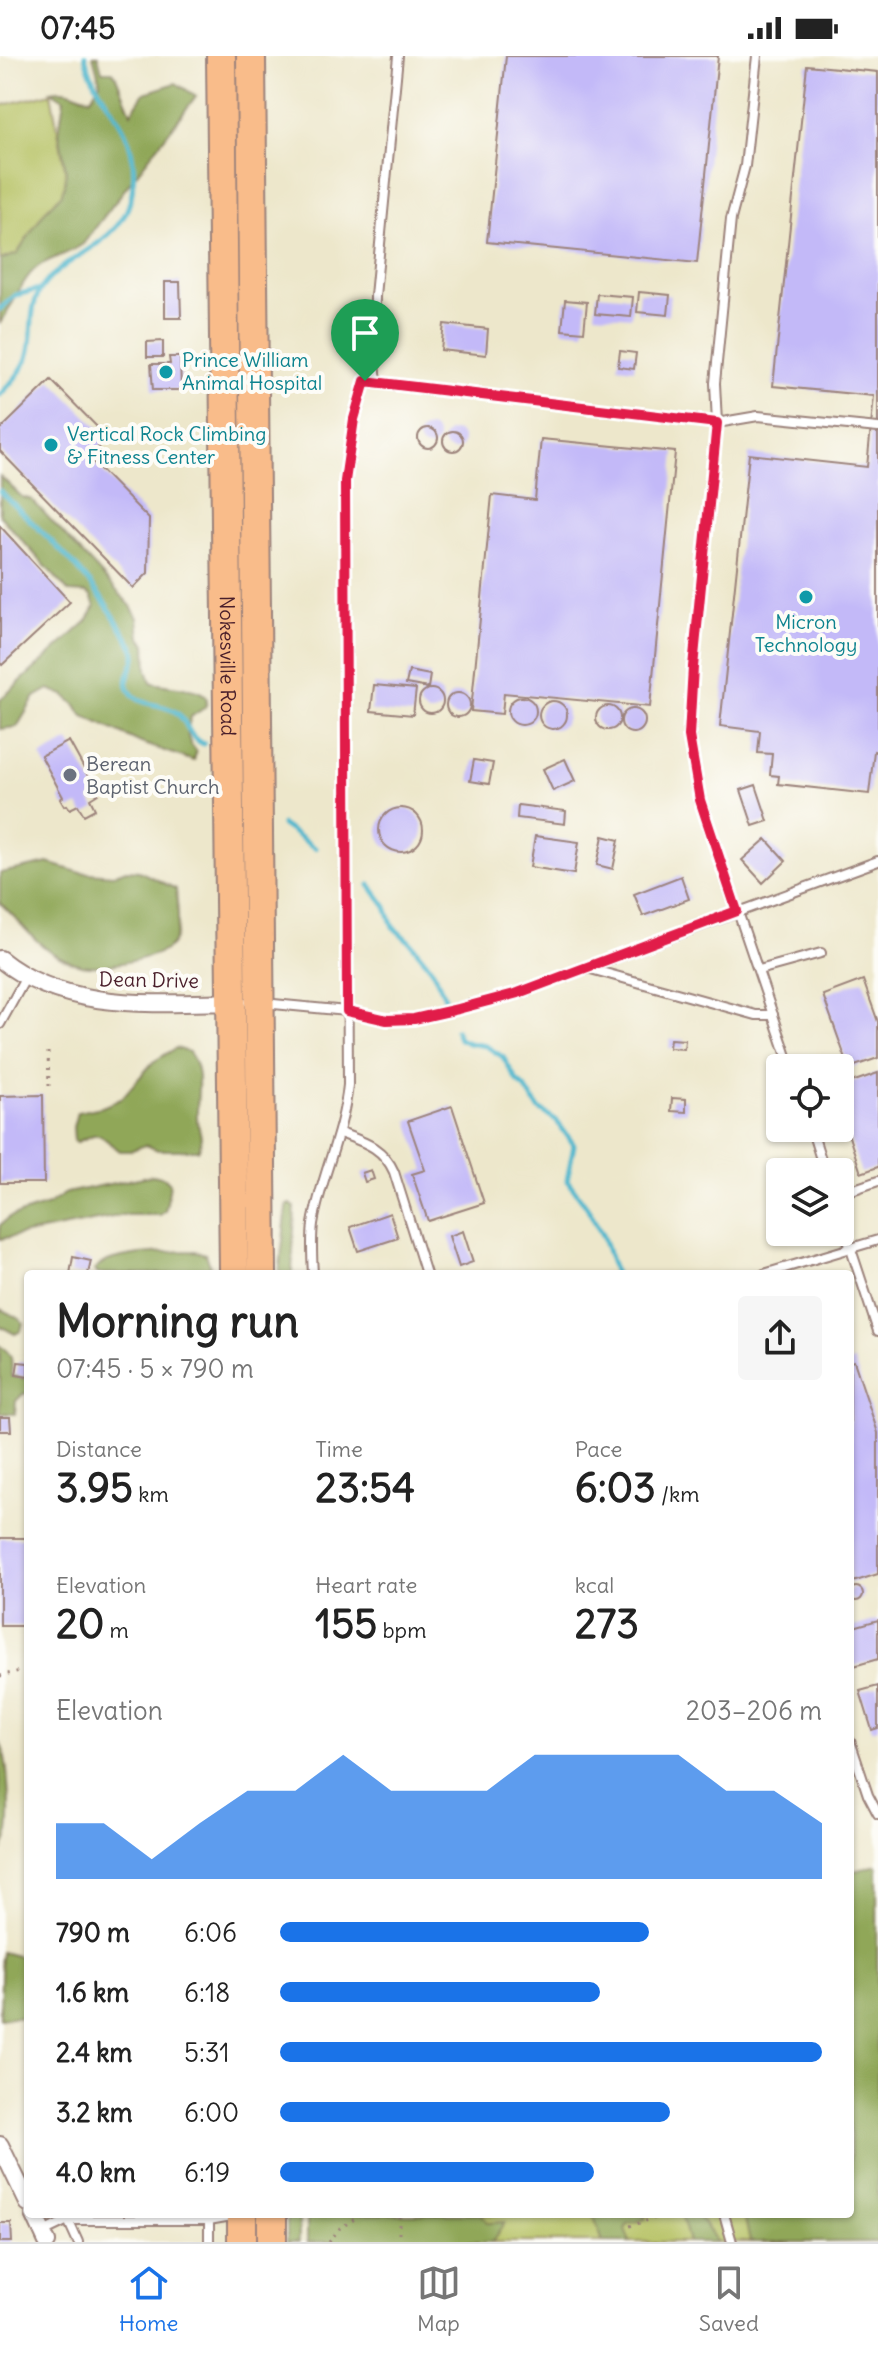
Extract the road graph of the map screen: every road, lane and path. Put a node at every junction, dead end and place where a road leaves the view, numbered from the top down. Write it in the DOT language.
graph roads {
  1 [pos="221,56"];
  2 [pos="251,56"];
  3 [pos="398,56"];
  4 [pos="757,56"];
  5 [pos="377,383"];
  6 [pos="717,423"];
  7 [pos="878,428"];
  8 [pos="878,861"];
  9 [pos="737,911"];
  10 [pos="821,953"];
  11 [pos="0,959"];
  12 [pos="586,967"];
  13 [pos="759,970"];
  14 [pos="26,977"];
  15 [pos="246,1002"];
  16 [pos="347,1011"];
  17 [pos="773,1015"];
  18 [pos="0,1024"];
  19 [pos="48,1052"];
  20 [pos="786,1054"];
  21 [pos="49,1086"];
  22 [pos="340,1133"];
  23 [pos="878,1181"];
  24 [pos="854,1189"];
  25 [pos="878,1240"];
  26 [pos="850,1247"];
  27 [pos="234,1270"];
  28 [pos="262,1270"];
  29 [pos="313,1270"];
  30 [pos="425,1270"];
  31 [pos="777,1270"];
  32 [pos="874,1306"];
  33 [pos="878,1331"];
  34 [pos="24,1670"];
  35 [pos="0,1676"];
  36 [pos="854,1753"];
  37 [pos="878,1814"];
  38 [pos="0,2145"];
  39 [pos="24,2195"];
  40 [pos="36,2218"];
  41 [pos="220,2218"];
  42 [pos="242,2218"];
  43 [pos="272,2218"];
  44 [pos="356,2218"];
  45 [pos="399,2218"];
  46 [pos="652,2218"];
  47 [pos="725,2218"];
  48 [pos="68,2220"];
  49 [pos="209,2220"];
  50 [pos="630,2226"];
  51 [pos="45,2237"];
  52 [pos="78,2242"];
  53 [pos="209,2242"];
  54 [pos="242,2242"];
  55 [pos="272,2242"];
  56 [pos="329,2242"];
  57 [pos="399,2242"];
  58 [pos="732,2242"];
  1 -- 15 [label="highway, Nokesville Road"];
  2 -- 15 [label="highway, Nokesville Road"];
  3 -- 5 [label="lane"];
  4 -- 6 [label="lane"];
  5 -- 6 [label="lane"];
  5 -- 16 [label="lane"];
  6 -- 7 [label="lane"];
  6 -- 9 [label="lane"];
  8 -- 9 [label="lane"];
  9 -- 12 [label="lane"];
  9 -- 13 [label="lane"];
  10 -- 13 [label="lane"];
  11 -- 14 [label="street, Dean Drive"];
  12 -- 16 [label="lane"];
  12 -- 17 [label="lane"];
  13 -- 17 [label="lane"];
  14 -- 15 [label="street, Dean Drive"];
  14 -- 18 [label="lane"];
  15 -- 16 [label="lane"];
  15 -- 27 [label="highway, Nokesville Road"];
  15 -- 28 [label="highway, Nokesville Road"];
  16 -- 22 [label="lane"];
  17 -- 20 [label="lane"];
  19 -- 21 [label="path"];
  22 -- 29 [label="lane"];
  22 -- 30 [label="lane"];
  23 -- 24 [label="lane"];
  25 -- 26 [label="lane"];
  26 -- 31 [label="lane"];
  26 -- 32 [label="lane"];
  32 -- 33 [label="lane"];
  34 -- 35 [label="path"];
  36 -- 37 [label="lane"];
  38 -- 39 [label="street"];
  40 -- 51 [label="street"];
  41 -- 49 [label="lane"];
  42 -- 54 [label="highway"];
  43 -- 55 [label="highway"];
  44 -- 56 [label="path"];
  45 -- 57 [label="path"];
  46 -- 50 [label="path"];
  47 -- 58 [label="lane"];
  48 -- 49 [label="lane"];
  48 -- 51 [label="lane"];
  48 -- 52 [label="lane"];
  49 -- 53 [label="lane"];
}
